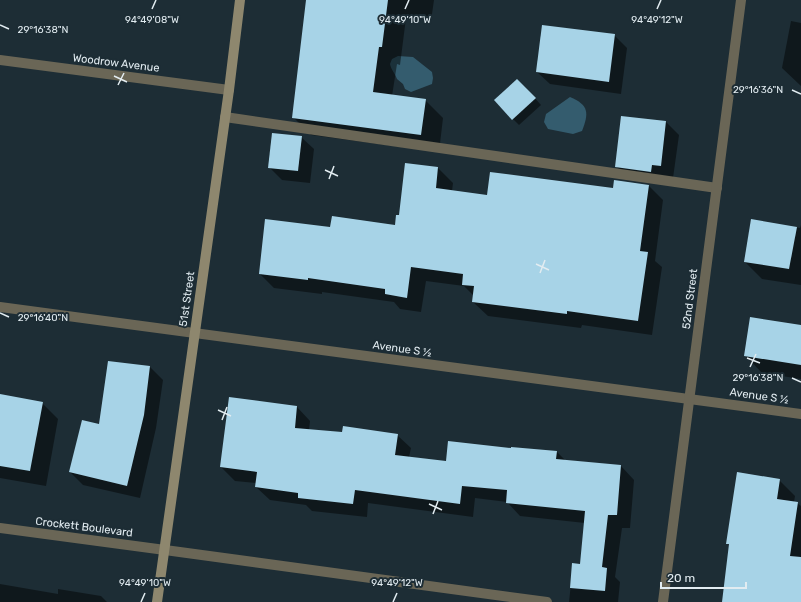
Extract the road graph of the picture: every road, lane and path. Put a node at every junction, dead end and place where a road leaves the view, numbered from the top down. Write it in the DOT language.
graph roads {
  1 [pos="240,0"];
  2 [pos="741,0"];
  3 [pos="0,60"];
  4 [pos="229,90"];
  5 [pos="225,117"];
  6 [pos="717,188"];
  7 [pos="0,307"];
  8 [pos="195,333"];
  9 [pos="690,399"];
  10 [pos="801,414"];
  11 [pos="0,528"];
  12 [pos="165,550"];
  13 [pos="157,602"];
  14 [pos="547,602"];
  15 [pos="663,602"];
  1 -- 4 [label="street, 51st Street"];
  2 -- 6 [label="street, 52nd Street"];
  3 -- 4 [label="street, Woodrow Avenue"];
  4 -- 5 [label="street, 51st Street"];
  5 -- 6 [label="street"];
  5 -- 8 [label="street, 51st Street"];
  6 -- 9 [label="street, 52nd Street"];
  7 -- 8 [label="street, Avenue S ½"];
  8 -- 9 [label="street, Avenue S ½"];
  8 -- 12 [label="street, 51st Street"];
  9 -- 10 [label="street, Avenue S ½"];
  9 -- 15 [label="street, 52nd Street"];
  11 -- 12 [label="street, Crockett Boulevard"];
  12 -- 13 [label="street, 51st Street"];
  12 -- 14 [label="street, Crockett Boulevard"];
}
